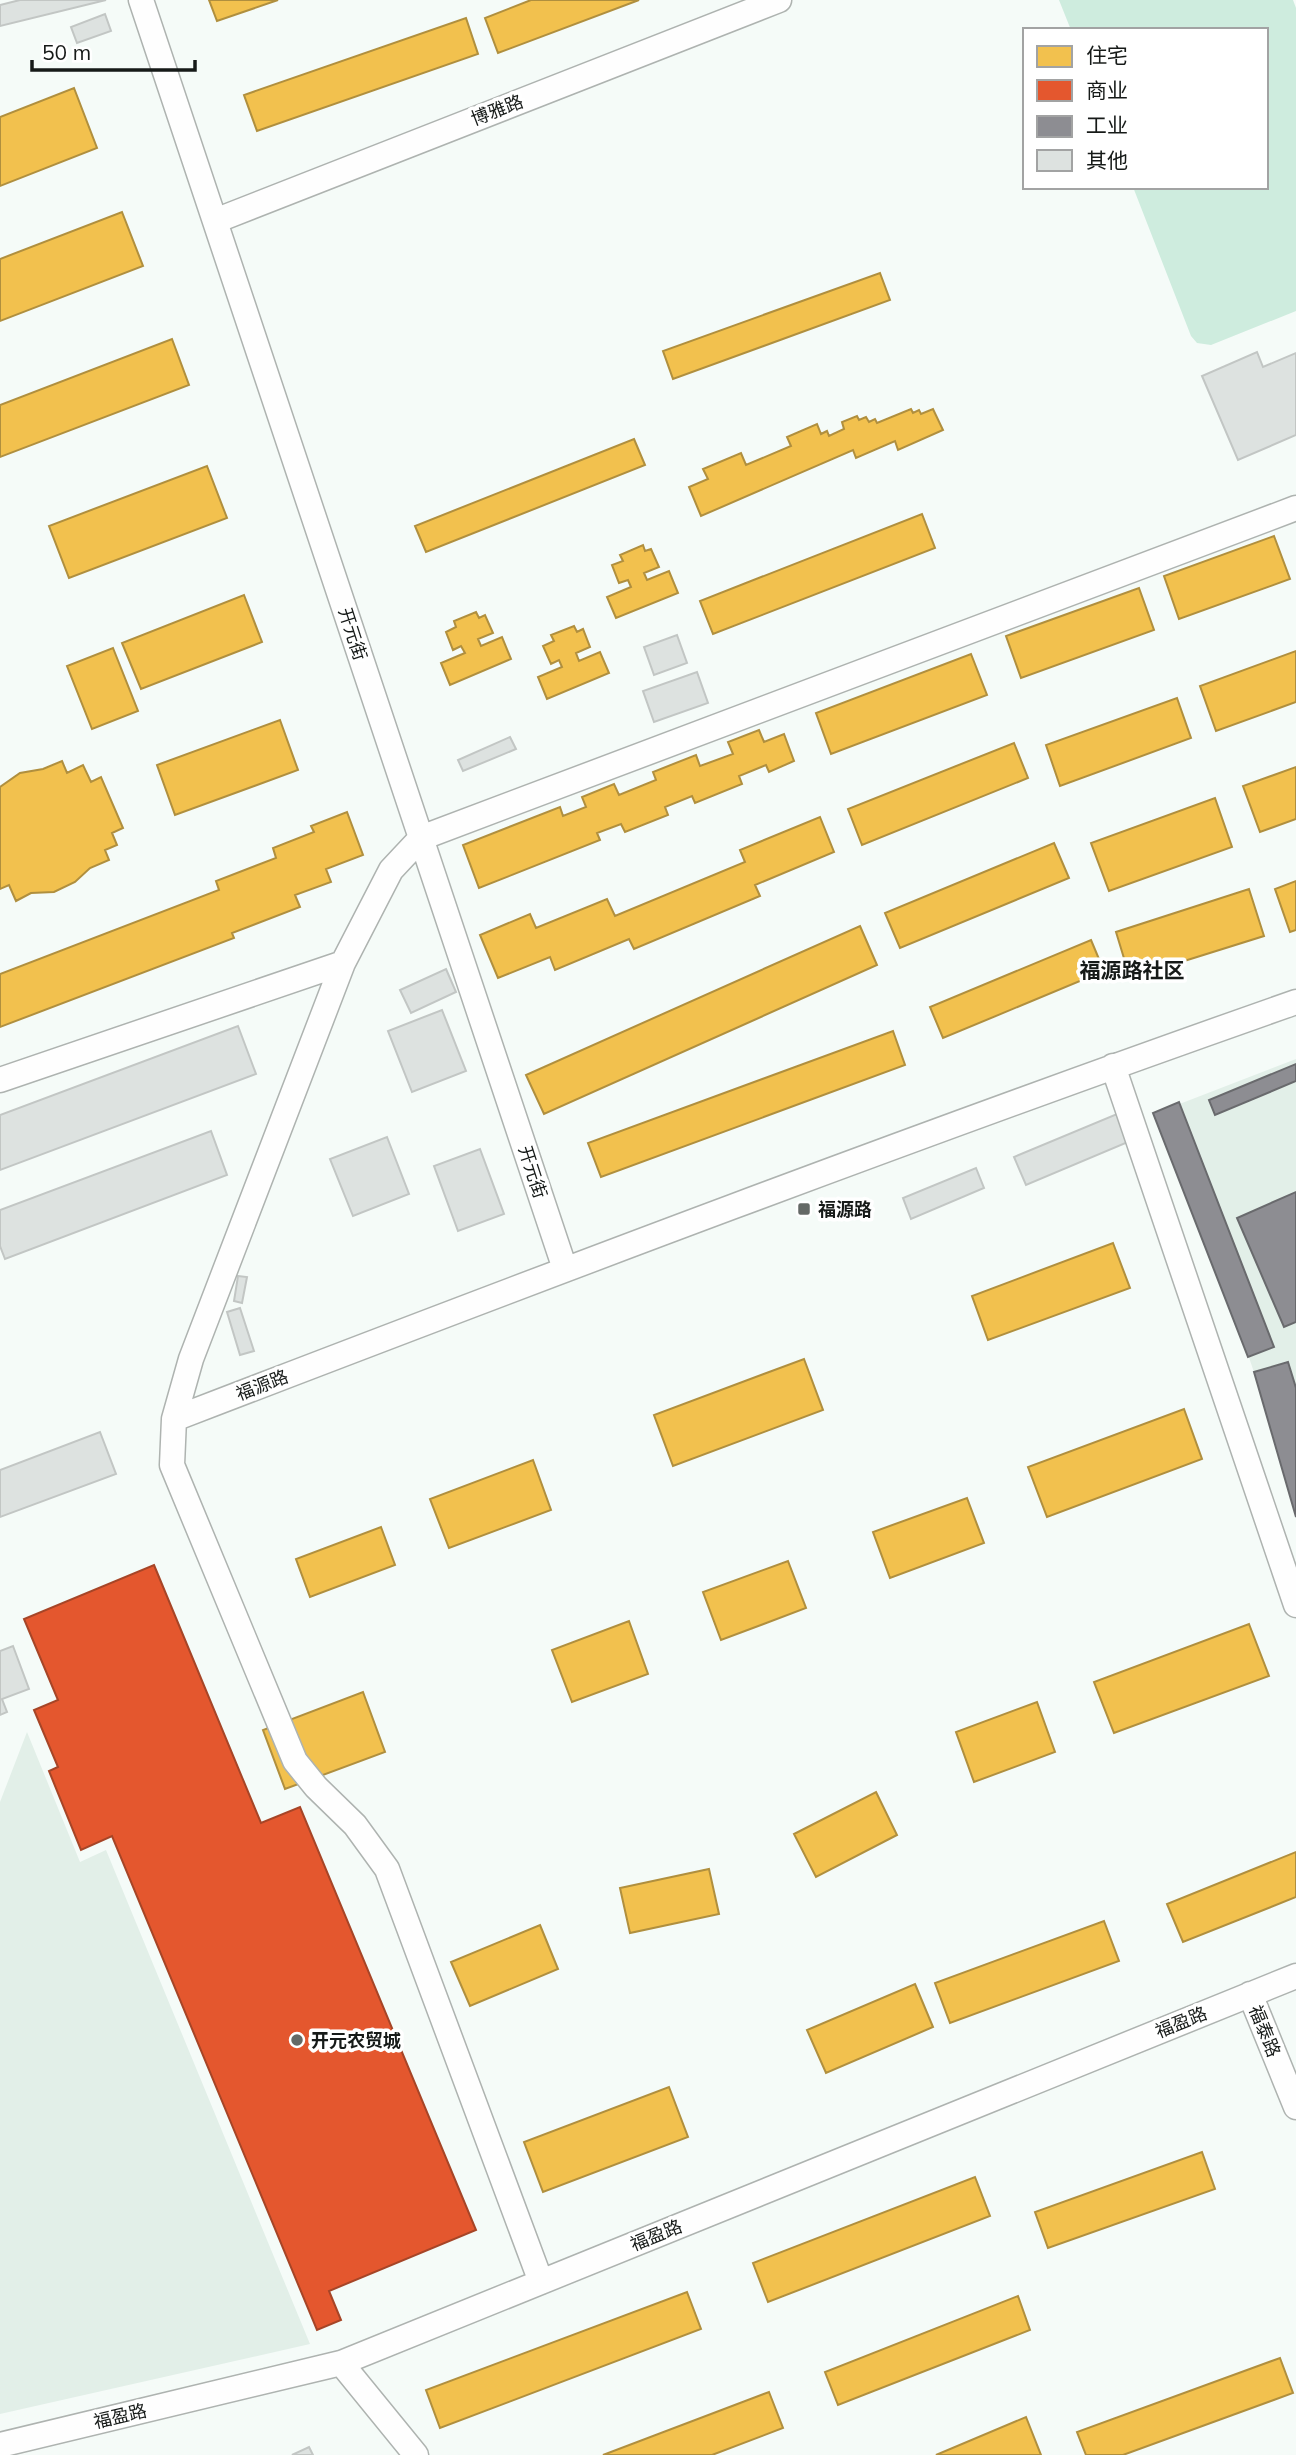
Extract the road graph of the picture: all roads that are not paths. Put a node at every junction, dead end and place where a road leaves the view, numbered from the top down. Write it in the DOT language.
graph roads {
  1 [pos="141,0"];
  2 [pos="779,0"];
  3 [pos="215,221"];
  4 [pos="1296,508"];
  5 [pos="421,838"];
  6 [pos="343,963"];
  7 [pos="1296,1002"];
  8 [pos="1113,1066"];
  9 [pos="0,1080"];
  10 [pos="565,1269"];
  11 [pos="174,1419"];
  12 [pos="1296,1605"];
  13 [pos="1296,1976"];
  14 [pos="1250,1994"];
  15 [pos="1296,2107"];
  16 [pos="541,2282"];
  17 [pos="341,2363"];
  18 [pos="0,2445"];
  19 [pos="416,2455"];
  1 -- 3 [label="street, 开元街"];
  2 -- 3 [label="street, 博雅路"];
  3 -- 5 [label="street, 开元街"];
  4 -- 5 [label="street"];
  5 -- 6 [label="street"];
  5 -- 10 [label="street, 开元街"];
  6 -- 9 [label="street"];
  6 -- 11 [label="street"];
  7 -- 8 [label="street, 福源路"];
  8 -- 10 [label="street, 福源路"];
  8 -- 12 [label="street"];
  10 -- 11 [label="street, 福源路"];
  11 -- 16 [label="street"];
  13 -- 14 [label="street, 福盈路"];
  14 -- 15 [label="street, 福泰路"];
  14 -- 16 [label="street, 福盈路"];
  16 -- 17 [label="street, 福盈路"];
  17 -- 18 [label="street, 福盈路"];
  17 -- 19 [label="street"];
}
